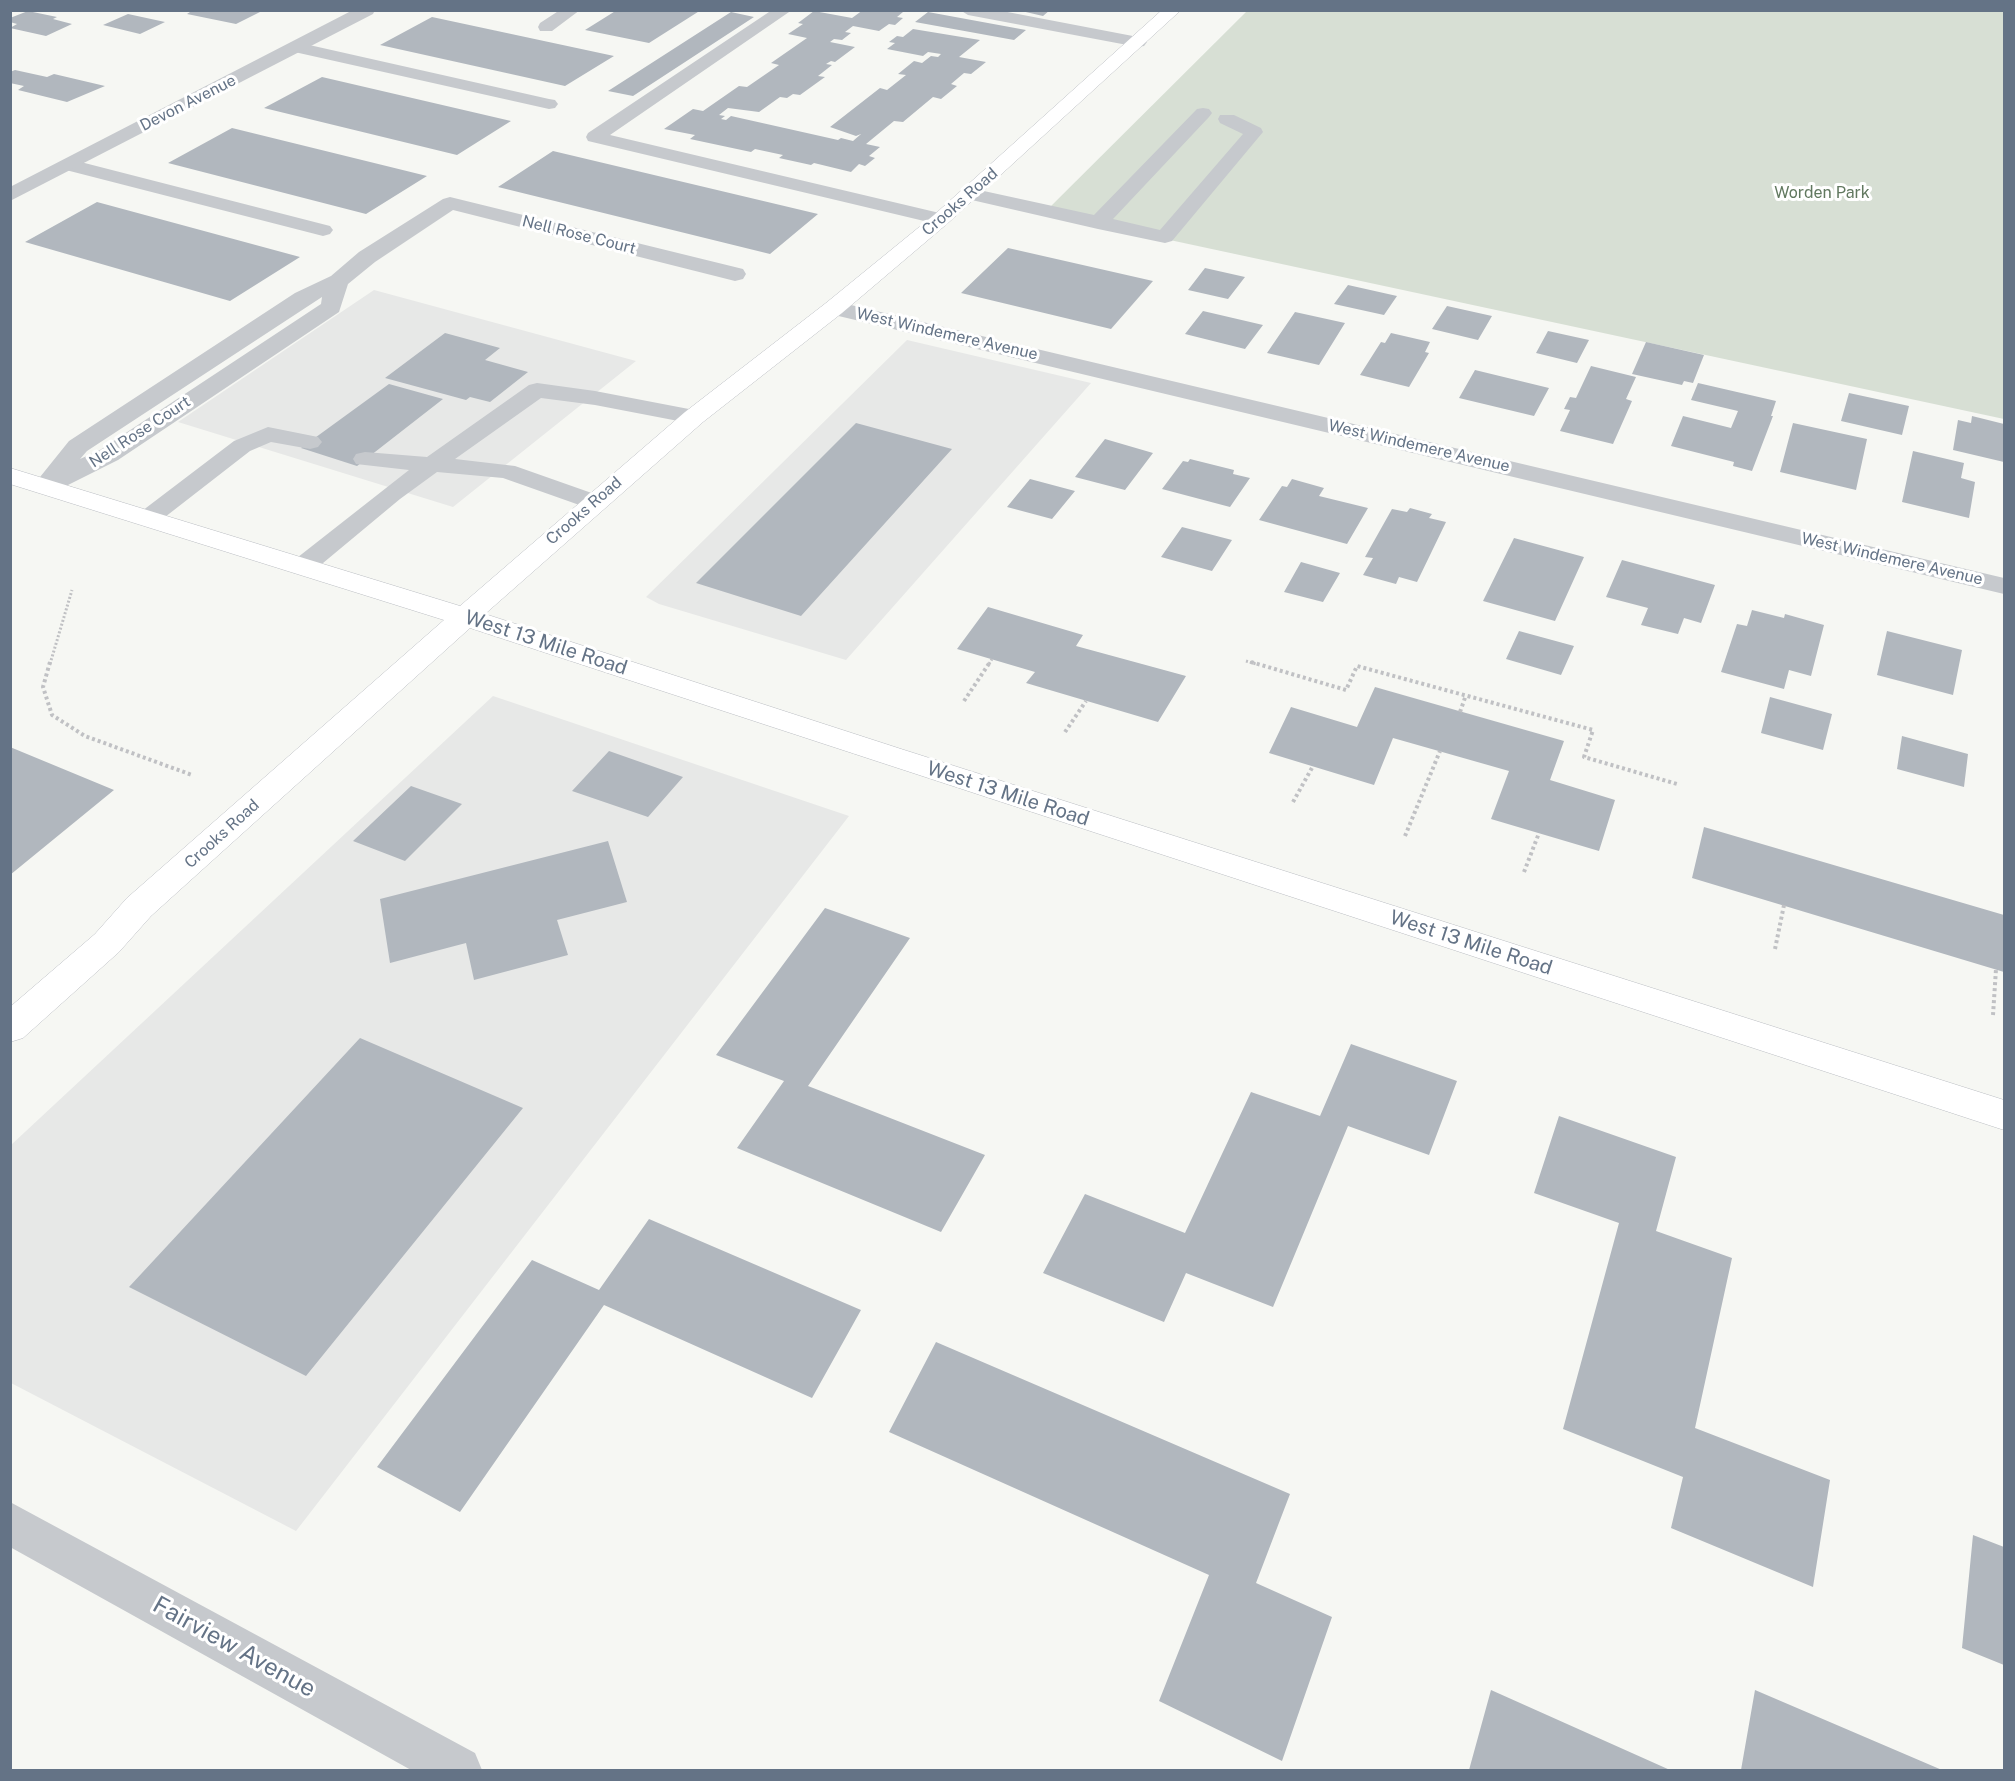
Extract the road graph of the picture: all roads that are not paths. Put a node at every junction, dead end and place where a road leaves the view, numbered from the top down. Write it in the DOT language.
graph roads {
  1 [pos="367,10"];
  2 [pos="572,10"];
  3 [pos="784,10"];
  4 [pos="968,10"];
  5 [pos="1173,10"];
  6 [pos="546,27"];
  7 [pos="1138,42"];
  8 [pos="296,47"];
  9 [pos="549,104"];
  10 [pos="1203,113"];
  11 [pos="1227,119"];
  12 [pos="69,165"];
  13 [pos="970,194"];
  14 [pos="10,195"];
  15 [pos="941,219"];
  16 [pos="1098,222"];
  17 [pos="323,230"];
  18 [pos="735,274"];
  19 [pos="834,308"];
  20 [pos="694,417"];
  21 [pos="310,442"];
  22 [pos="365,459"];
  23 [pos="433,464"];
  24 [pos="10,476"];
  25 [pos="45,487"];
  26 [pos="594,502"];
  27 [pos="147,519"];
  28 [pos="302,567"];
  29 [pos="2004,586"];
  30 [pos="466,617"];
  31 [pos="10,1028"];
  32 [pos="2004,1115"];
  33 [pos="10,1523"];
  34 [pos="458,1770"];
  1 -- 8 [label="street, Devon Avenue"];
  2 -- 6 [label="lane"];
  3 -- 15 [label="lane"];
  4 -- 7 [label="lane"];
  5 -- 7 [label="main road, Crooks Road"];
  7 -- 13 [label="main road, Crooks Road"];
  8 -- 9 [label="lane"];
  8 -- 12 [label="street, Devon Avenue"];
  10 -- 16 [label="lane"];
  11 -- 16 [label="lane"];
  12 -- 14 [label="street, Devon Avenue"];
  12 -- 17 [label="lane"];
  13 -- 15 [label="main road, Crooks Road"];
  13 -- 16 [label="lane"];
  15 -- 19 [label="main road, Crooks Road"];
  18 -- 25 [label="street, Nell Rose Court"];
  19 -- 20 [label="main road, Crooks Road"];
  19 -- 29 [label="street, West Windemere Avenue"];
  20 -- 23 [label="lane"];
  20 -- 26 [label="main road, Crooks Road"];
  21 -- 27 [label="lane"];
  22 -- 23 [label="lane"];
  23 -- 26 [label="lane"];
  23 -- 28 [label="lane"];
  24 -- 25 [label="main road, West 13 Mile Road"];
  25 -- 27 [label="main road, West 13 Mile Road"];
  26 -- 30 [label="main road, Crooks Road"];
  27 -- 28 [label="main road, West 13 Mile Road"];
  28 -- 30 [label="main road, West 13 Mile Road"];
  30 -- 31 [label="main road, Crooks Road"];
  30 -- 32 [label="main road, West 13 Mile Road"];
  33 -- 34 [label="street, Fairview Avenue"];
}
